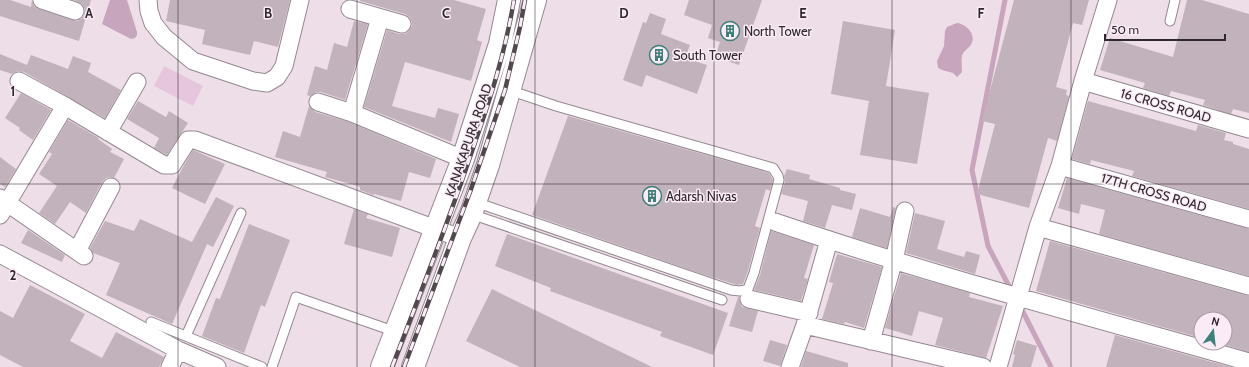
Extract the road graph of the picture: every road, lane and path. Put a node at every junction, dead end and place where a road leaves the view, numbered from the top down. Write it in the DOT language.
graph roads {
  1 [pos="42,0"];
  2 [pos="148,0"];
  3 [pos="300,0"];
  4 [pos="509,0"];
  5 [pos="535,0"];
  6 [pos="1108,0"];
  7 [pos="1175,0"];
  8 [pos="59,3"];
  9 [pos="350,9"];
  10 [pos="75,11"];
  11 [pos="380,18"];
  12 [pos="1170,21"];
  13 [pos="402,24"];
  14 [pos="19,81"];
  15 [pos="1083,81"];
  16 [pos="137,82"];
  17 [pos="509,90"];
  18 [pos="318,102"];
  19 [pos="65,106"];
  20 [pos="352,113"];
  21 [pos="1249,130"];
  22 [pos="108,132"];
  23 [pos="463,159"];
  24 [pos="1060,166"];
  25 [pos="111,187"];
  26 [pos="3,205"];
  27 [pos="473,208"];
  28 [pos="906,210"];
  29 [pos="241,212"];
  30 [pos="1249,219"];
  31 [pos="775,222"];
  32 [pos="1038,226"];
  33 [pos="435,229"];
  34 [pos="460,238"];
  35 [pos="829,240"];
  36 [pos="0,254"];
  37 [pos="894,260"];
  38 [pos="1249,286"];
  39 [pos="1018,297"];
  40 [pos="749,299"];
  41 [pos="722,300"];
  42 [pos="807,319"];
  43 [pos="151,322"];
  44 [pos="396,332"];
  45 [pos="871,341"];
  46 [pos="182,343"];
  47 [pos="1249,362"];
  48 [pos="170,367"];
  49 [pos="217,367"];
  50 [pos="262,367"];
  51 [pos="272,367"];
  52 [pos="382,367"];
  53 [pos="413,367"];
  54 [pos="790,367"];
  55 [pos="983,367"];
  56 [pos="998,367"];
  1 -- 8 [label="street"];
  2 -- 3 [label="street"];
  4 -- 23 [label="highway, KANAKAPURA ROAD"];
  5 -- 17 [label="highway, KANAKAPURA ROAD"];
  6 -- 15 [label="street"];
  7 -- 12 [label="lane"];
  8 -- 10 [label="street"];
  9 -- 11 [label="street"];
  11 -- 13 [label="street"];
  11 -- 20 [label="street"];
  14 -- 19 [label="street"];
  15 -- 21 [label="street, 16 CROSS ROAD"];
  15 -- 24 [label="street"];
  16 -- 22 [label="street"];
  17 -- 27 [label="highway, KANAKAPURA ROAD"];
  17 -- 27 [label="lane"];
  18 -- 20 [label="street"];
  19 -- 22 [label="street"];
  19 -- 26 [label="street"];
  20 -- 23 [label="street"];
  22 -- 33 [label="street"];
  23 -- 33 [label="highway, KANAKAPURA ROAD"];
  24 -- 30 [label="street, 17TH CROSS ROAD"];
  24 -- 32 [label="street"];
  25 -- 26 [label="street"];
  27 -- 34 [label="highway, KANAKAPURA ROAD"];
  27 -- 41 [label="lane"];
  28 -- 37 [label="street"];
  29 -- 46 [label="lane"];
  31 -- 35 [label="street"];
  32 -- 38 [label="street"];
  32 -- 39 [label="street"];
  33 -- 34 [label="street"];
  33 -- 44 [label="highway, KANAKAPURA ROAD"];
  34 -- 53 [label="highway, KANAKAPURA ROAD"];
  35 -- 37 [label="street"];
  35 -- 42 [label="street"];
  36 -- 46 [label="street"];
  37 -- 39 [label="street"];
  37 -- 45 [label="street"];
  39 -- 47 [label="street"];
  39 -- 56 [label="street"];
  40 -- 42 [label="street"];
  42 -- 45 [label="street"];
  42 -- 54 [label="street"];
  43 -- 46 [label="lane"];
  44 -- 51 [label="lane"];
  44 -- 52 [label="highway, KANAKAPURA ROAD"];
  45 -- 55 [label="street"];
  46 -- 48 [label="street"];
  46 -- 49 [label="street"];
  46 -- 50 [label="lane"];
}
